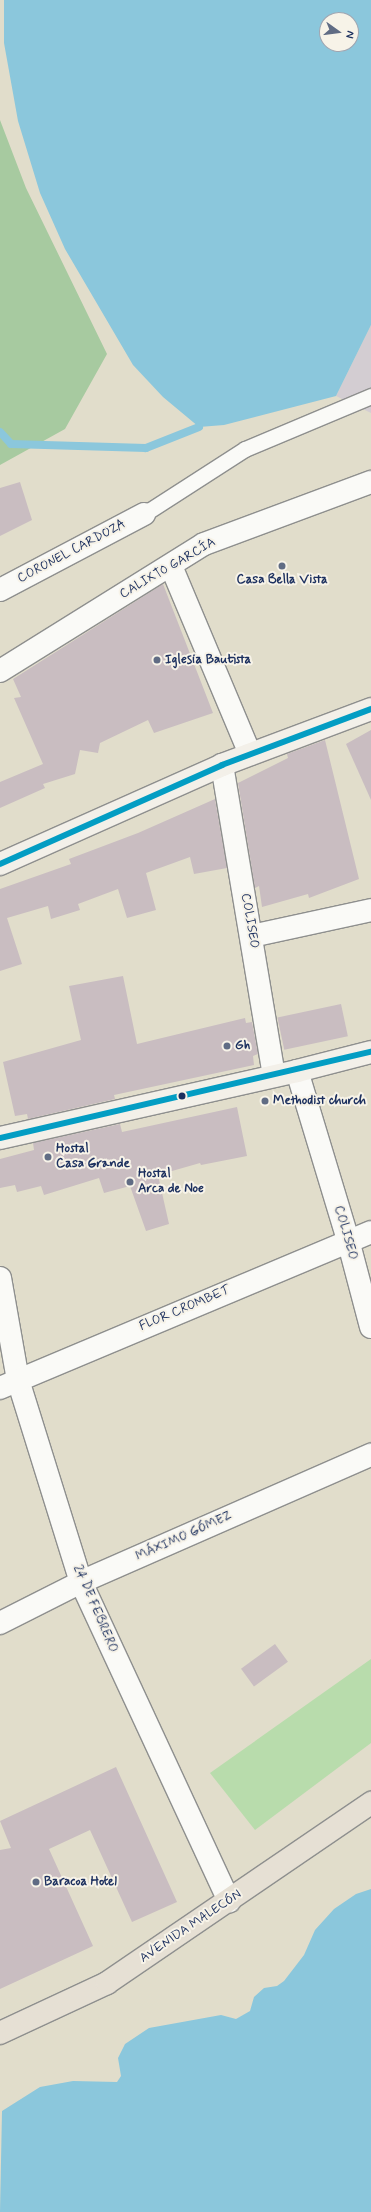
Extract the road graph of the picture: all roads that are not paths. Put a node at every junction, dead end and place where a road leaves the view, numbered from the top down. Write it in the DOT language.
graph roads {
  1 [pos="371,396"];
  2 [pos="371,482"];
  3 [pos="144,514"];
  4 [pos="171,566"];
  5 [pos="5,584"];
  6 [pos="0,671"];
  7 [pos="371,709"];
  8 [pos="250,754"];
  9 [pos="222,765"];
  10 [pos="0,864"];
  11 [pos="371,910"];
  12 [pos="252,936"];
  13 [pos="371,1052"];
  14 [pos="297,1072"];
  15 [pos="274,1076"];
  16 [pos="2,1132"];
  17 [pos="371,1232"];
  18 [pos="348,1240"];
  19 [pos="0,1278"];
  20 [pos="371,1327"];
  21 [pos="9,1384"];
  22 [pos="371,1455"];
  23 [pos="81,1582"];
  24 [pos="0,1623"];
  25 [pos="371,1803"];
  26 [pos="229,1901"];
  27 [pos="0,2032"];
  1 -- 3 [label="lane"];
  2 -- 4 [label="street, CALIXTO GARCÍA"];
  3 -- 5 [label="street, CORONEL CARDOZA"];
  4 -- 6 [label="street, CALIXTO GARCÍA"];
  4 -- 8 [label="street"];
  7 -- 8 [label="main road"];
  8 -- 9 [label="main road"];
  9 -- 10 [label="main road"];
  9 -- 12 [label="street, COLISEO"];
  11 -- 12 [label="street"];
  12 -- 15 [label="street, COLISEO"];
  13 -- 14 [label="main road"];
  14 -- 15 [label="main road"];
  14 -- 18 [label="street, COLISEO"];
  15 -- 16 [label="main road"];
  17 -- 18 [label="street, FLOR CROMBET"];
  18 -- 20 [label="street, COLISEO"];
  18 -- 21 [label="street, FLOR CROMBET"];
  19 -- 21 [label="street, 24 DE FEBRERO"];
  21 -- 23 [label="street, 24 DE FEBRERO"];
  22 -- 23 [label="street, MÁXIMO GÓMEZ"];
  23 -- 24 [label="street, MÁXIMO GÓMEZ"];
  23 -- 26 [label="street, 24 DE FEBRERO"];
  25 -- 26 [label="main road, AVENIDA MALECÓN"];
  26 -- 27 [label="main road, AVENIDA MALECÓN"];
}
